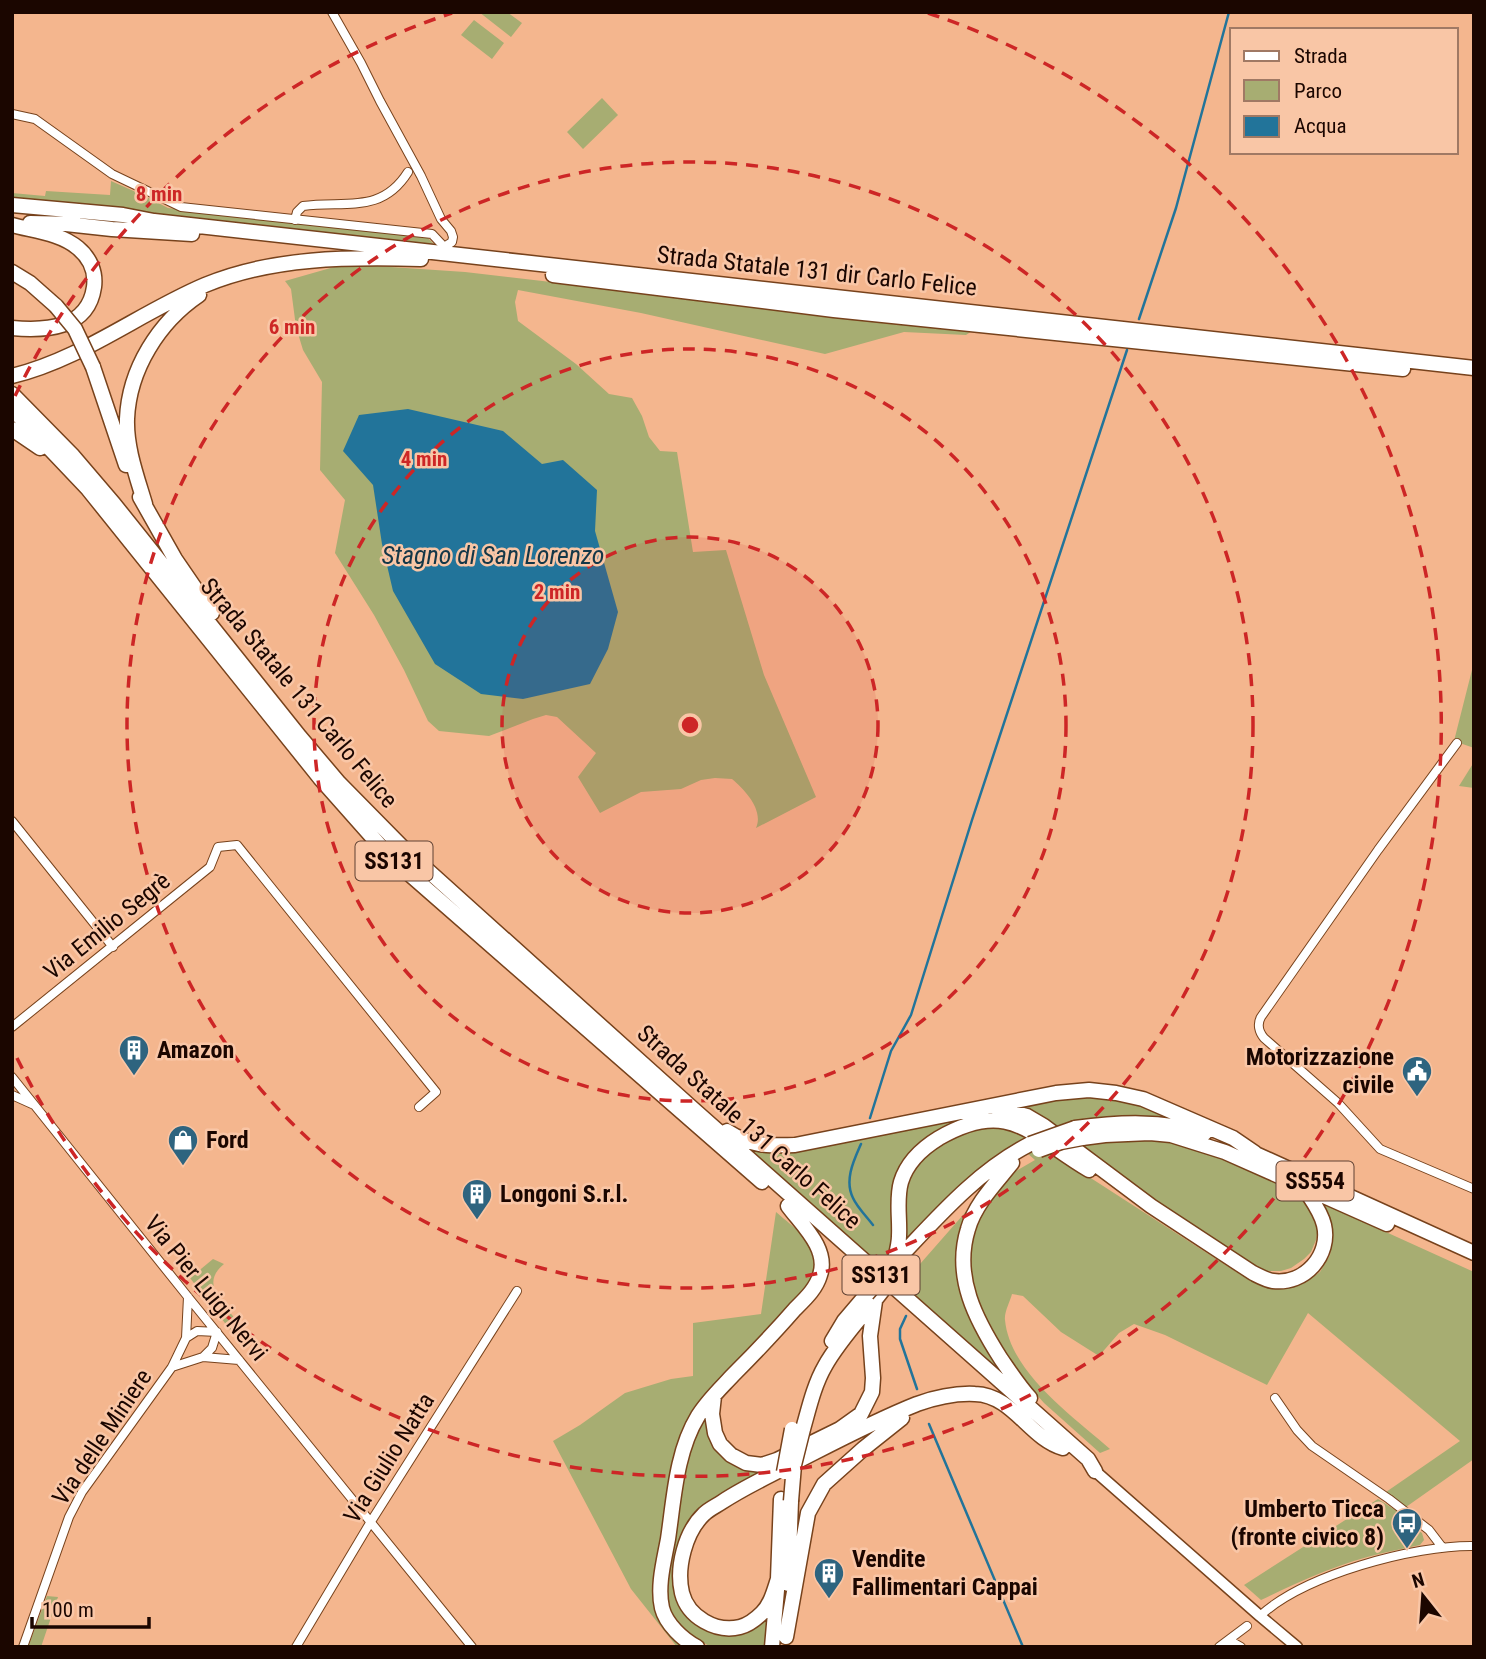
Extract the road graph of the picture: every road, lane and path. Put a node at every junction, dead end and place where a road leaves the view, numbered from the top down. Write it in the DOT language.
graph roads {
  1 [pos="332,12"];
  2 [pos="12,114"];
  3 [pos="408,172"];
  4 [pos="12,205"];
  5 [pos="295,220"];
  6 [pos="154,221"];
  7 [pos="12,224"];
  8 [pos="66,224"];
  9 [pos="448,250"];
  10 [pos="430,259"];
  11 [pos="272,267"];
  12 [pos="12,272"];
  13 [pos="12,328"];
  14 [pos="1474,368"];
  15 [pos="12,376"];
  16 [pos="1474,377"];
  17 [pos="14,401"];
  18 [pos="12,429"];
  19 [pos="145,505"];
  20 [pos="198,628"];
  21 [pos="226,643"];
  22 [pos="1457,743"];
  23 [pos="12,821"];
  24 [pos="113,947"];
  25 [pos="12,1027"];
  26 [pos="12,1077"];
  27 [pos="12,1095"];
  28 [pos="35,1105"];
  29 [pos="989,1106"];
  30 [pos="419,1107"];
  31 [pos="692,1108"];
  32 [pos="1078,1133"];
  33 [pos="1035,1147"];
  34 [pos="1255,1153"];
  35 [pos="1012,1163"];
  36 [pos="1303,1186"];
  37 [pos="1474,1189"];
  38 [pos="788,1206"];
  39 [pos="1151,1206"];
  40 [pos="1473,1255"];
  41 [pos="900,1264"];
  42 [pos="517,1291"];
  43 [pos="874,1296"];
  44 [pos="188,1297"];
  45 [pos="217,1332"];
  46 [pos="186,1338"];
  47 [pos="203,1357"];
  48 [pos="239,1360"];
  49 [pos="172,1367"];
  50 [pos="714,1395"];
  51 [pos="1275,1398"];
  52 [pos="919,1403"];
  53 [pos="1067,1446"];
  54 [pos="1095,1471"];
  55 [pos="786,1500"];
  56 [pos="370,1522"];
  57 [pos="1474,1546"];
  58 [pos="1442,1547"];
  59 [pos="778,1579"];
  60 [pos="1260,1616"];
  61 [pos="1247,1626"];
  62 [pos="1229,1640"];
  63 [pos="785,1642"];
  64 [pos="23,1647"];
  65 [pos="296,1647"];
  66 [pos="471,1647"];
  67 [pos="697,1647"];
  68 [pos="772,1647"];
  69 [pos="1219,1647"];
  70 [pos="1241,1647"];
  71 [pos="1297,1647"];
  1 -- 9 [label="street"];
  2 -- 5 [label="street"];
  3 -- 5 [label="street"];
  4 -- 6 [label="highway"];
  5 -- 9 [label="street"];
  6 -- 8 [label="highway"];
  6 -- 9 [label="highway, Strada Statale 131 dir Carlo Felice"];
  7 -- 8 [label="highway"];
  7 -- 13 [label="highway"];
  8 -- 10 [label="highway"];
  9 -- 14 [label="highway, Strada Statale 131 dir Carlo Felice"];
  10 -- 11 [label="highway"];
  10 -- 16 [label="highway, Strada Statale 131 dir Carlo Felice"];
  11 -- 15 [label="highway"];
  11 -- 19 [label="highway"];
  12 -- 19 [label="highway, bridge"];
  17 -- 20 [label="highway, Strada Statale 131 Carlo Felice / SS131"];
  17 -- 21 [label="highway, Strada Statale 131 Carlo Felice / SS131"];
  18 -- 20 [label="highway"];
  19 -- 21 [label="highway"];
  20 -- 38 [label="highway, Strada Statale 131 Carlo Felice / SS131"];
  21 -- 31 [label="highway, Strada Statale 131 Carlo Felice / SS131"];
  22 -- 37 [label="street"];
  23 -- 24 [label="street"];
  24 -- 25 [label="street, Via Emilio Segrè"];
  24 -- 30 [label="street, Via Emilio Segrè"];
  26 -- 28 [label="street, Via Pier Luigi Nervi"];
  27 -- 28 [label="street"];
  28 -- 44 [label="street, Via Pier Luigi Nervi"];
  29 -- 31 [label="highway"];
  29 -- 34 [label="highway"];
  29 -- 39 [label="highway"];
  31 -- 53 [label="highway, Strada Statale 131 Carlo Felice / SS131"];
  32 -- 33 [label="highway, SS554, bridge"];
  32 -- 34 [label="highway, SS554"];
  32 -- 36 [label="highway, SS554"];
  33 -- 35 [label="highway, SS554"];
  33 -- 41 [label="highway, SS554"];
  34 -- 40 [label="highway, SS554"];
  35 -- 41 [label="highway, SS554"];
  35 -- 53 [label="highway"];
  36 -- 39 [label="highway"];
  36 -- 40 [label="highway, SS554"];
  38 -- 50 [label="highway"];
  38 -- 53 [label="highway, Strada Statale 131 Carlo Felice / SS131"];
  39 -- 41 [label="highway"];
  41 -- 43 [label="highway, SS554, bridge"];
  42 -- 56 [label="street, Via Giulio Natta"];
  43 -- 50 [label="highway"];
  43 -- 55 [label="highway, SS554, bridge"];
  44 -- 45 [label="street, Via Pier Luigi Nervi"];
  44 -- 46 [label="street, Via delle Miniere"];
  45 -- 46 [label="street"];
  45 -- 47 [label="street"];
  45 -- 48 [label="street, Via Pier Luigi Nervi"];
  46 -- 49 [label="street, Via delle Miniere"];
  47 -- 48 [label="street, Via delle Miniere"];
  47 -- 49 [label="street, Via delle Miniere"];
  48 -- 56 [label="street, Via Pier Luigi Nervi"];
  49 -- 64 [label="street, Via delle Miniere"];
  50 -- 67 [label="highway"];
  51 -- 58 [label="street"];
  52 -- 53 [label="highway"];
  52 -- 59 [label="highway"];
  52 -- 63 [label="highway"];
  53 -- 54 [label="highway, Strada Statale 131 Carlo Felice / SS131"];
  54 -- 60 [label="main road"];
  55 -- 59 [label="highway, SS554"];
  55 -- 63 [label="highway, SS554"];
  56 -- 65 [label="street, Via Giulio Natta"];
  56 -- 66 [label="street, Via Pier Luigi Nervi"];
  57 -- 58 [label="street"];
  58 -- 60 [label="street"];
  59 -- 68 [label="highway, SS554"];
  60 -- 71 [label="main road"];
  61 -- 62 [label="street"];
  62 -- 69 [label="street"];
  62 -- 70 [label="street"];
}
